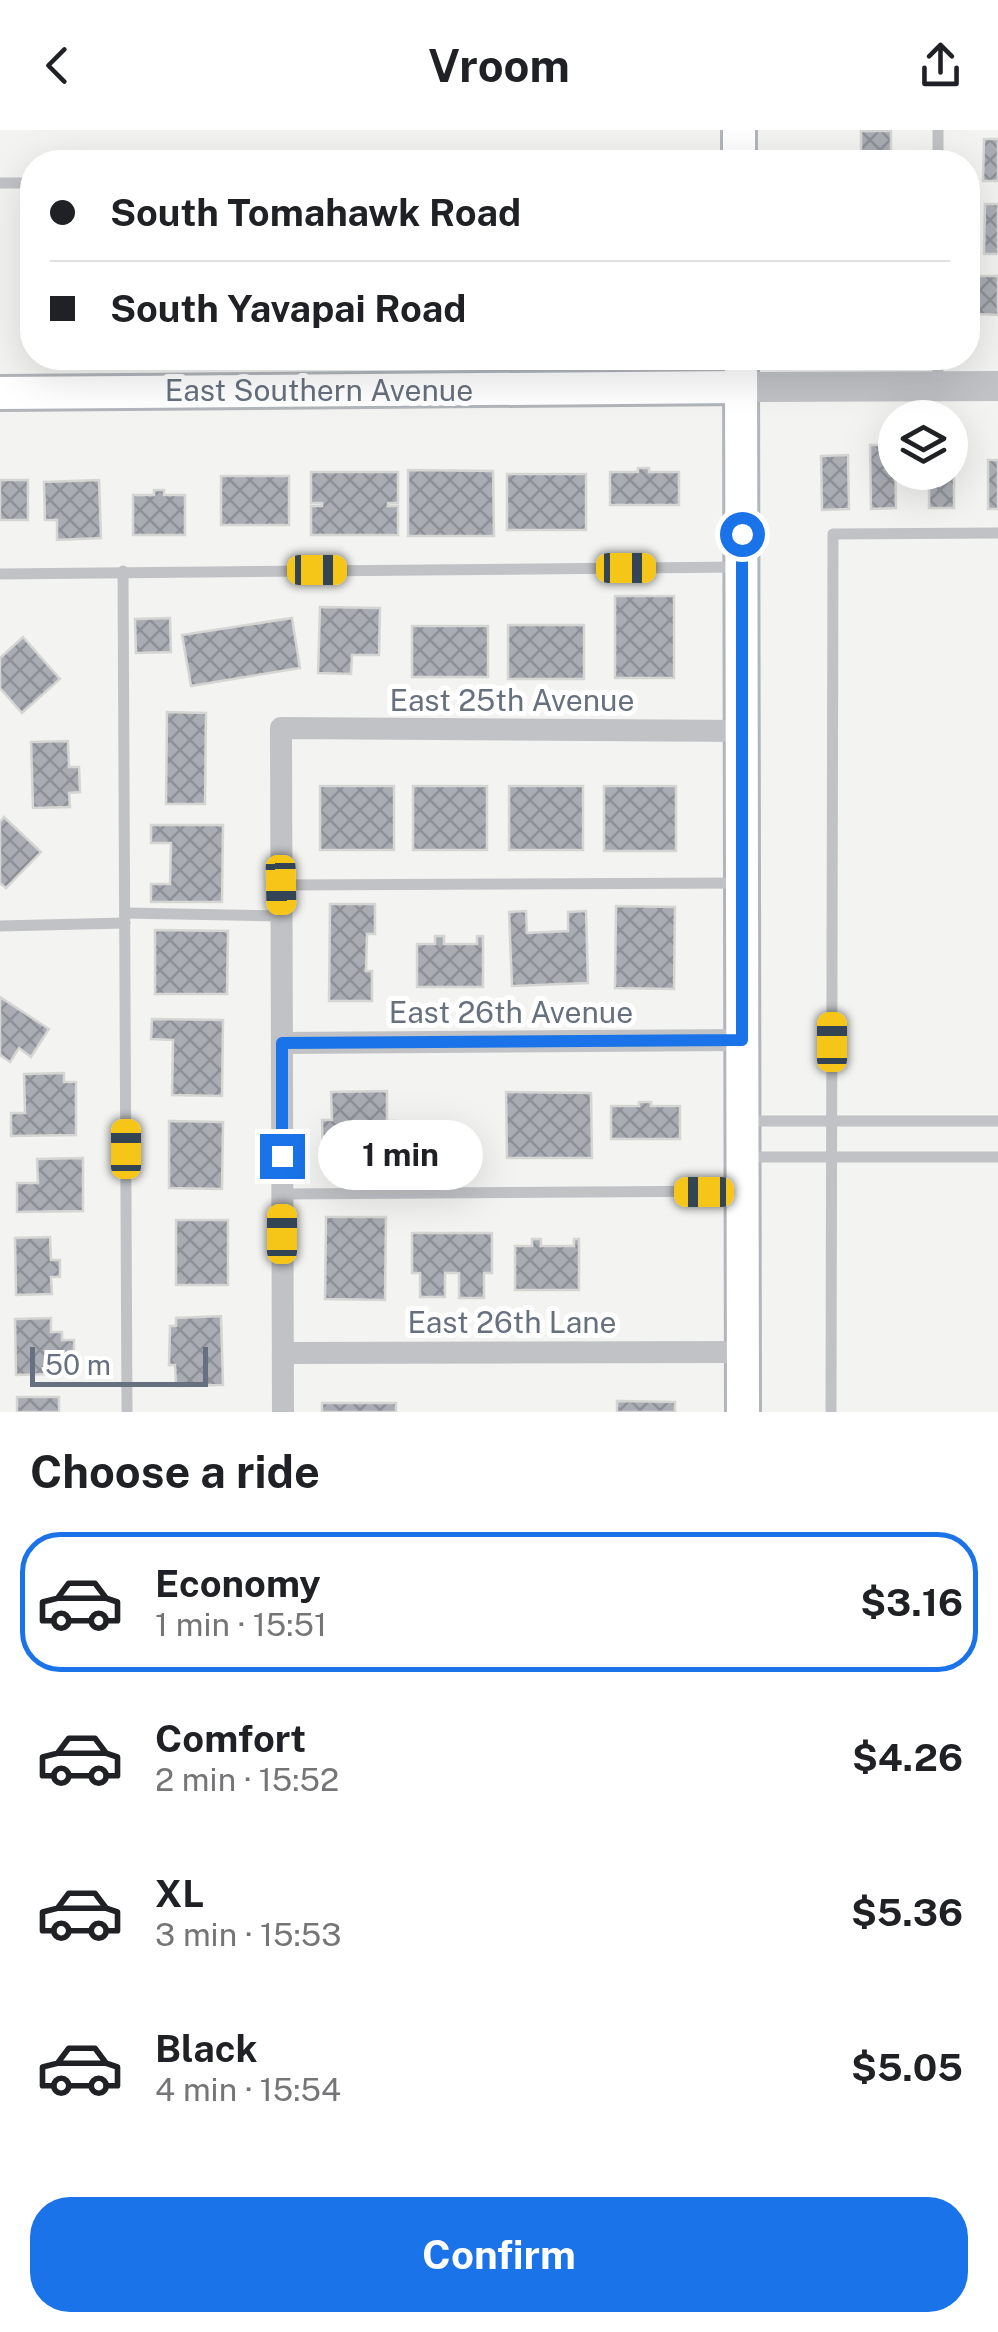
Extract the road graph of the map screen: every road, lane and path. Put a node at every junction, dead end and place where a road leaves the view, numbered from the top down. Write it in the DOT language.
graph roads {
  1 [pos="741,372"];
  2 [pos="938,372"];
  3 [pos="998,386"];
  4 [pos="0,392"];
  5 [pos="998,533"];
  6 [pos="742,567"];
  7 [pos="124,572"];
  8 [pos="0,574"];
  9 [pos="743,731"];
  10 [pos="742,884"];
  11 [pos="281,885"];
  12 [pos="281,916"];
  13 [pos="125,918"];
  14 [pos="0,926"];
  15 [pos="742,1040"];
  16 [pos="282,1043"];
  17 [pos="742,1120"];
  18 [pos="831,1120"];
  19 [pos="998,1121"];
  20 [pos="831,1156"];
  21 [pos="998,1156"];
  22 [pos="742,1157"];
  23 [pos="742,1191"];
  24 [pos="282,1194"];
  25 [pos="742,1352"];
  26 [pos="283,1353"];
  27 [pos="127,1412"];
  28 [pos="283,1412"];
  29 [pos="743,1412"];
  30 [pos="831,1412"];
  1 -- 2 [label="street, East Southern Avenue"];
  1 -- 4 [label="main road, East Southern Avenue"];
  1 -- 6 [label="main road"];
  2 -- 3 [label="street, East Southern Avenue"];
  5 -- 18 [label="lane"];
  6 -- 7 [label="lane"];
  6 -- 9 [label="main road"];
  7 -- 8 [label="lane"];
  7 -- 13 [label="lane"];
  9 -- 10 [label="main road"];
  9 -- 11 [label="street, East 25th Avenue"];
  10 -- 11 [label="lane"];
  10 -- 15 [label="main road"];
  11 -- 12 [label="street"];
  12 -- 13 [label="lane"];
  12 -- 16 [label="street"];
  13 -- 14 [label="lane"];
  13 -- 27 [label="lane"];
  15 -- 16 [label="street, East 26th Avenue"];
  15 -- 17 [label="main road"];
  16 -- 24 [label="street"];
  17 -- 18 [label="lane"];
  17 -- 22 [label="main road"];
  18 -- 19 [label="lane"];
  18 -- 20 [label="lane"];
  20 -- 21 [label="lane"];
  20 -- 22 [label="lane"];
  20 -- 30 [label="lane"];
  22 -- 23 [label="main road"];
  23 -- 24 [label="lane"];
  23 -- 25 [label="main road"];
  24 -- 26 [label="street"];
  25 -- 26 [label="street, East 26th Lane"];
  25 -- 29 [label="main road"];
  26 -- 28 [label="street"];
}
